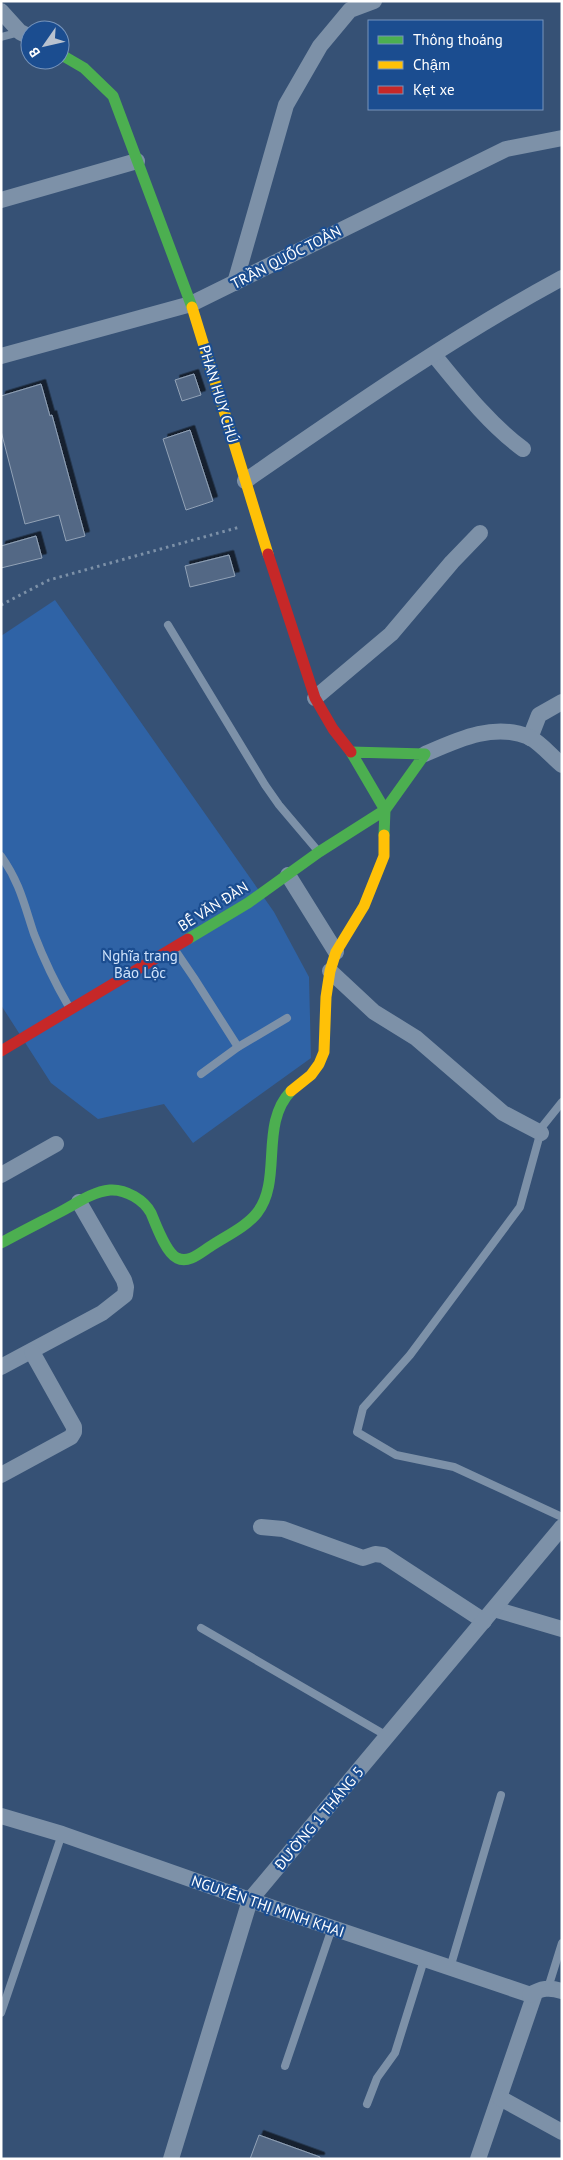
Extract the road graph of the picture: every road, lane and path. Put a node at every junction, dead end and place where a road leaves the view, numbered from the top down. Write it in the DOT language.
graph roads {
  1 [pos="374,1"];
  2 [pos="1,11"];
  3 [pos="20,29"];
  4 [pos="20,35"];
  5 [pos="1,37"];
  6 [pos="70,60"];
  7 [pos="562,138"];
  8 [pos="137,161"];
  9 [pos="1,200"];
  10 [pos="562,278"];
  11 [pos="235,283"];
  12 [pos="191,304"];
  13 [pos="434,355"];
  14 [pos="1,356"];
  15 [pos="524,449"];
  16 [pos="245,482"];
  17 [pos="257,522"];
  18 [pos="480,533"];
  19 [pos="1,605"];
  20 [pos="168,625"];
  21 [pos="315,698"];
  22 [pos="562,702"];
  23 [pos="530,738"];
  24 [pos="352,752"];
  25 [pos="425,754"];
  26 [pos="562,765"];
  27 [pos="385,810"];
  28 [pos="319,852"];
  29 [pos="1,856"];
  30 [pos="288,875"];
  31 [pos="174,949"];
  32 [pos="336,952"];
  33 [pos="330,971"];
  34 [pos="72,1010"];
  35 [pos="287,1018"];
  36 [pos="238,1047"];
  37 [pos="1,1051"];
  38 [pos="201,1074"];
  39 [pos="562,1102"];
  40 [pos="540,1133"];
  41 [pos="56,1144"];
  42 [pos="1,1175"];
  43 [pos="79,1202"];
  44 [pos="1,1244"];
  45 [pos="32,1352"];
  46 [pos="1,1368"];
  47 [pos="1,1475"];
  48 [pos="562,1517"];
  49 [pos="261,1527"];
  50 [pos="562,1527"];
  51 [pos="489,1615"];
  52 [pos="201,1628"];
  53 [pos="562,1629"];
  54 [pos="387,1736"];
  55 [pos="501,1795"];
  56 [pos="1,1816"];
  57 [pos="62,1834"];
  58 [pos="250,1900"];
  59 [pos="332,1928"];
  60 [pos="562,1943"];
  61 [pos="424,1960"];
  62 [pos="450,1968"];
  63 [pos="555,1990"];
  64 [pos="532,1996"];
  65 [pos="1,2013"];
  66 [pos="285,2066"];
  67 [pos="500,2098"];
  68 [pos="367,2104"];
  69 [pos="562,2132"];
  70 [pos="170,2159"];
  71 [pos="478,2159"];
  1 -- 11 [label="street"];
  2 -- 3 [label="street"];
  4 -- 5 [label="lane"];
  6 -- 8 [label="street, PHAN HUY CHÚ"];
  7 -- 11 [label="street, TRẦN QUỐC TOẢN"];
  8 -- 9 [label="street"];
  8 -- 12 [label="street, PHAN HUY CHÚ"];
  10 -- 13 [label="street"];
  11 -- 12 [label="street, TRẦN QUỐC TOẢN"];
  12 -- 14 [label="street, TRẦN QUỐC TOẢN"];
  12 -- 16 [label="street, PHAN HUY CHÚ"];
  13 -- 15 [label="street"];
  13 -- 16 [label="street"];
  16 -- 17 [label="street, PHAN HUY CHÚ"];
  17 -- 19 [label="path"];
  17 -- 21 [label="street, PHAN HUY CHÚ"];
  18 -- 21 [label="street"];
  20 -- 28 [label="lane"];
  21 -- 24 [label="street, PHAN HUY CHÚ"];
  22 -- 23 [label="street"];
  23 -- 25 [label="street"];
  23 -- 26 [label="street"];
  24 -- 25 [label="street"];
  24 -- 27 [label="street, PHAN HUY CHÚ"];
  25 -- 27 [label="street"];
  27 -- 28 [label="street, BẾ VĂN ĐÀN"];
  27 -- 32 [label="street"];
  28 -- 30 [label="street, BẾ VĂN ĐÀN"];
  29 -- 34 [label="lane"];
  30 -- 31 [label="street, BẾ VĂN ĐÀN"];
  30 -- 32 [label="street"];
  31 -- 34 [label="street, BẾ VĂN ĐÀN"];
  31 -- 36 [label="lane"];
  32 -- 33 [label="street"];
  33 -- 40 [label="street"];
  33 -- 43 [label="street"];
  34 -- 37 [label="street, BẾ VĂN ĐÀN"];
  35 -- 36 [label="lane"];
  36 -- 38 [label="lane"];
  39 -- 40 [label="lane"];
  40 -- 48 [label="lane"];
  41 -- 42 [label="street"];
  43 -- 44 [label="street"];
  43 -- 45 [label="street"];
  45 -- 46 [label="street"];
  45 -- 47 [label="street"];
  49 -- 51 [label="street"];
  50 -- 51 [label="street, ĐƯỜNG 1 THÁNG 5"];
  51 -- 53 [label="street"];
  51 -- 54 [label="street, ĐƯỜNG 1 THÁNG 5"];
  52 -- 54 [label="lane"];
  54 -- 58 [label="street, ĐƯỜNG 1 THÁNG 5"];
  55 -- 62 [label="lane"];
  56 -- 57 [label="street, NGUYỄN THỊ MINH KHAI"];
  57 -- 58 [label="street, NGUYỄN THỊ MINH KHAI"];
  57 -- 65 [label="lane"];
  58 -- 59 [label="street, NGUYỄN THỊ MINH KHAI"];
  58 -- 70 [label="street, ĐƯỜNG 1 THÁNG 5"];
  59 -- 61 [label="street, NGUYỄN THỊ MINH KHAI"];
  59 -- 66 [label="lane"];
  60 -- 63 [label="lane"];
  61 -- 62 [label="street, NGUYỄN THỊ MINH KHAI"];
  61 -- 68 [label="lane"];
  62 -- 64 [label="street, NGUYỄN THỊ MINH KHAI"];
  63 -- 64 [label="street"];
  64 -- 67 [label="street"];
  67 -- 69 [label="street"];
  67 -- 71 [label="street"];
}
